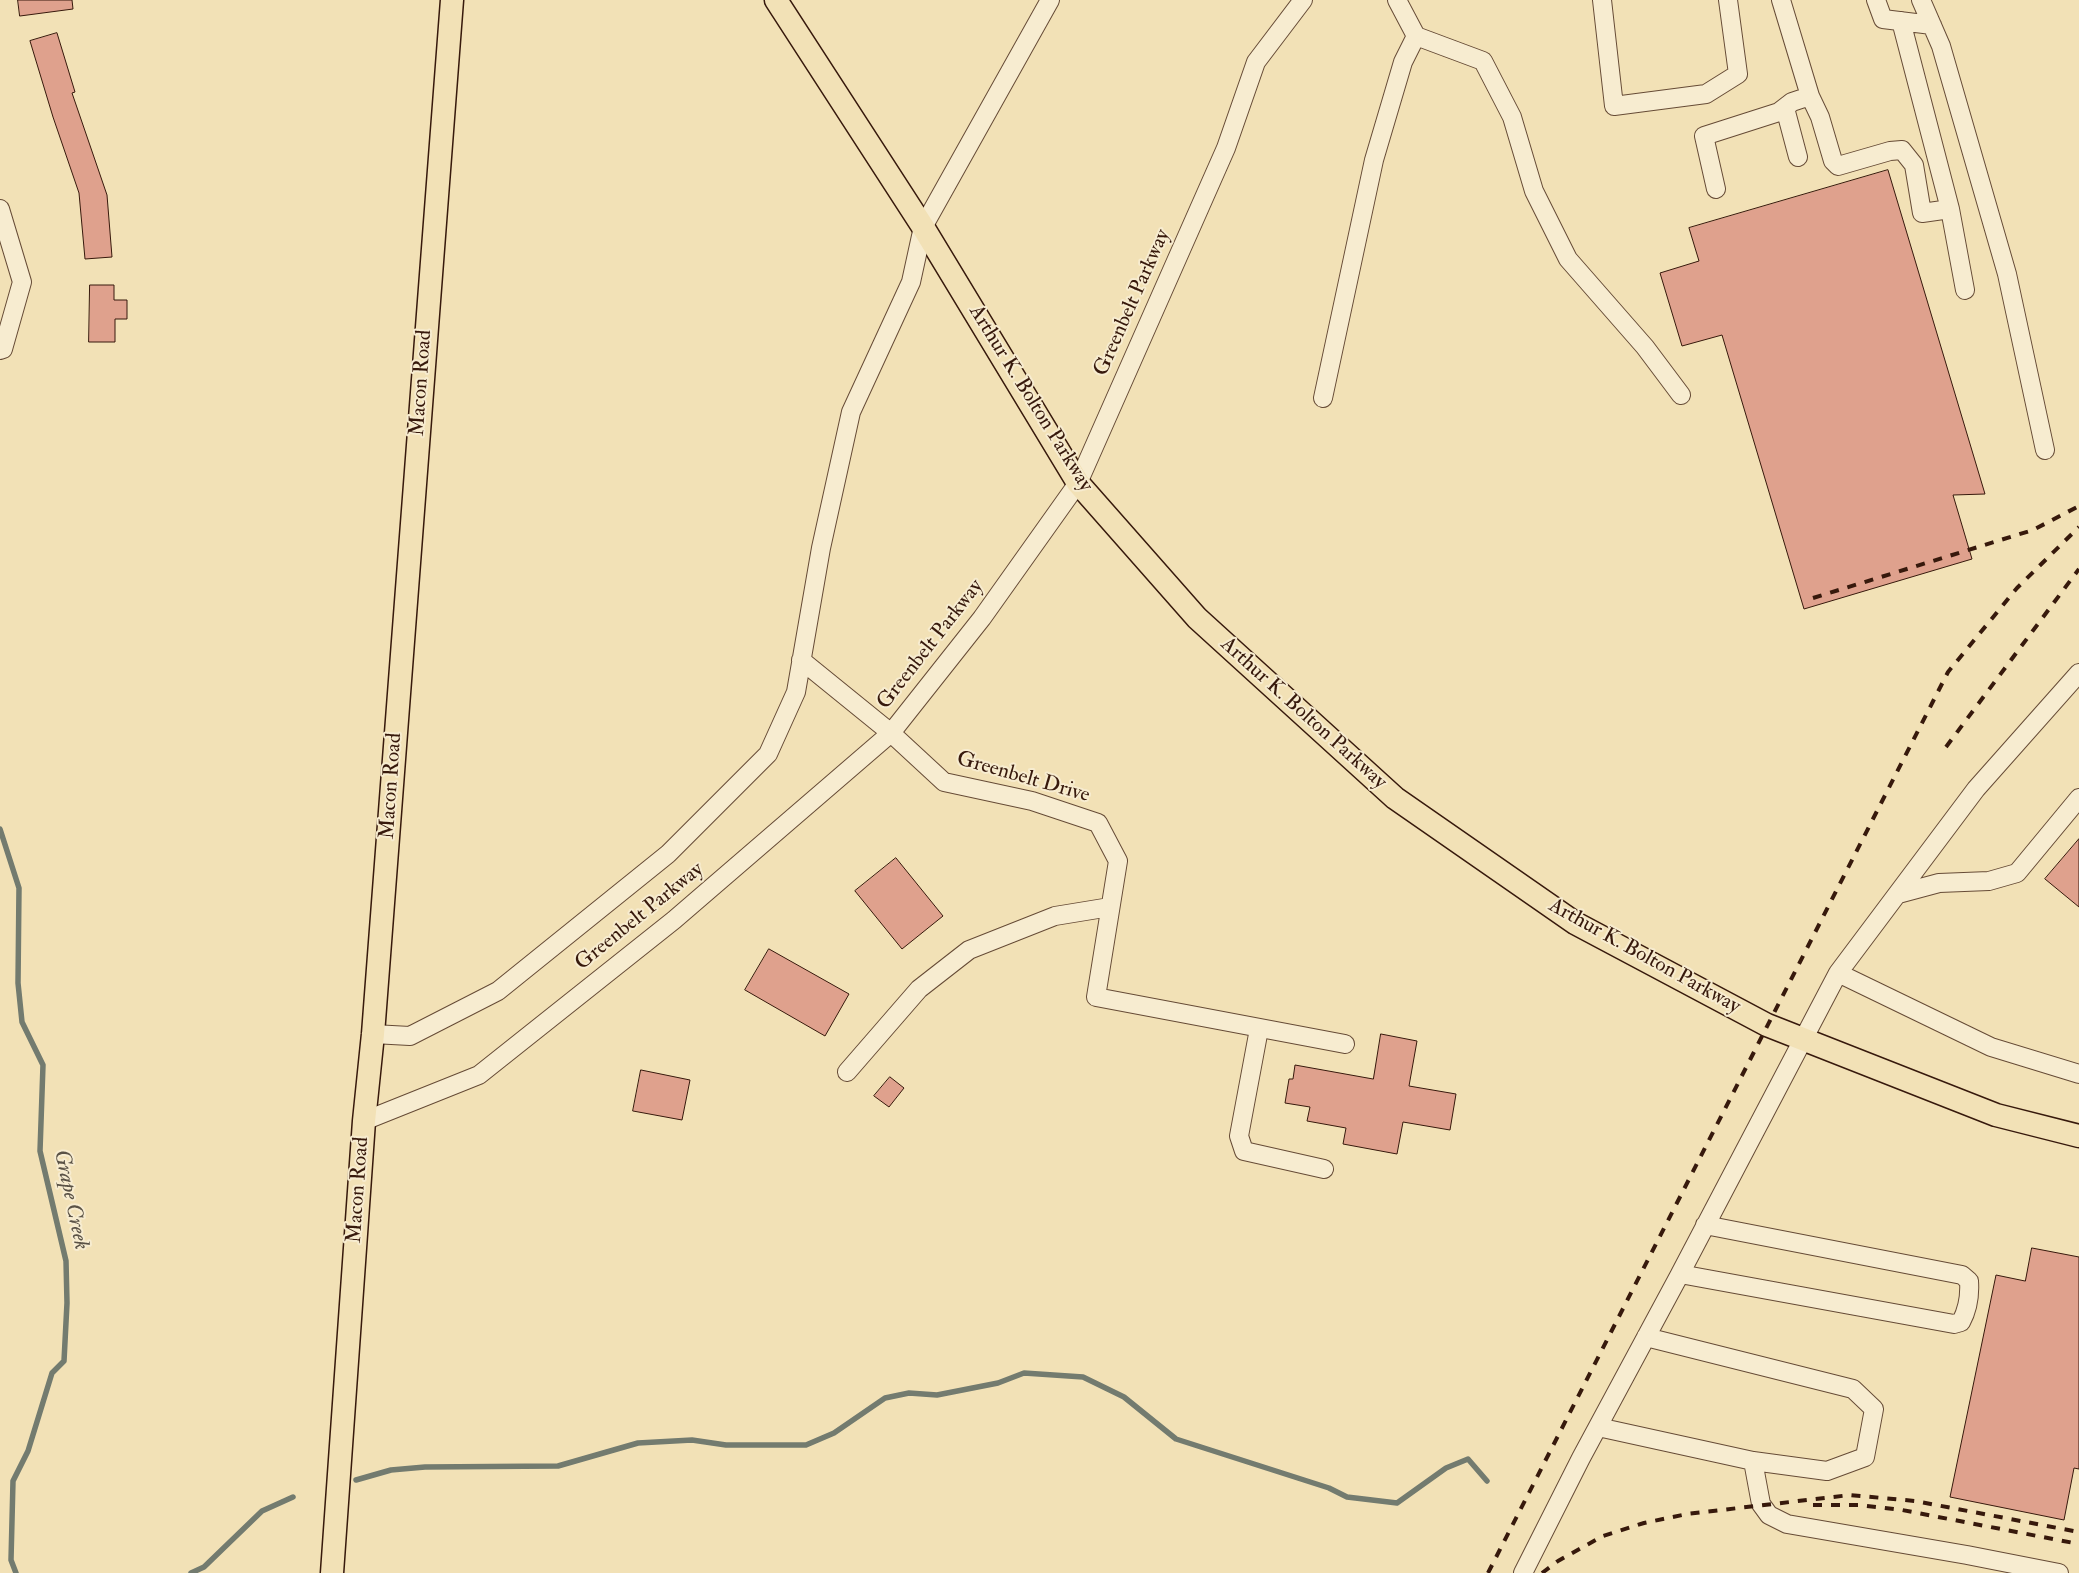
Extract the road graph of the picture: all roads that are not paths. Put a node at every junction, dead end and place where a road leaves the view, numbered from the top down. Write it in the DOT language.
graph roads {
  1 [pos="452,0"];
  2 [pos="776,0"];
  3 [pos="1050,0"];
  4 [pos="1303,0"];
  5 [pos="1397,0"];
  6 [pos="1602,0"];
  7 [pos="1728,0"];
  8 [pos="1781,0"];
  9 [pos="1876,0"];
  10 [pos="1921,0"];
  11 [pos="1902,21"];
  12 [pos="1932,24"];
  13 [pos="1416,36"];
  14 [pos="1810,96"];
  15 [pos="1785,108"];
  16 [pos="1798,157"];
  17 [pos="1716,189"];
  18 [pos="0,209"];
  19 [pos="1950,209"];
  20 [pos="923,227"];
  21 [pos="1966,290"];
  22 [pos="2,350"];
  23 [pos="1681,395"];
  24 [pos="1322,398"];
  25 [pos="2045,450"];
  26 [pos="1078,483"];
  27 [pos="801,660"];
  28 [pos="2079,673"];
  29 [pos="892,733"];
  30 [pos="2079,798"];
  31 [pos="1898,894"];
  32 [pos="1110,907"];
  33 [pos="1838,973"];
  34 [pos="1259,1029"];
  35 [pos="373,1034"];
  36 [pos="1803,1039"];
  37 [pos="1345,1044"];
  38 [pos="847,1072"];
  39 [pos="2079,1074"];
  40 [pos="364,1121"];
  41 [pos="2079,1136"];
  42 [pos="1324,1169"];
  43 [pos="1705,1225"];
  44 [pos="1680,1274"];
  45 [pos="1646,1337"];
  46 [pos="1598,1427"];
  47 [pos="1753,1461"];
  48 [pos="332,1573"];
  49 [pos="1523,1573"];
  50 [pos="2059,1573"];
  1 -- 35 [label="main road, Macon Road"];
  2 -- 20 [label="main road, Arthur K. Bolton Parkway"];
  3 -- 20 [label="street, Greenbelt Parkway"];
  4 -- 26 [label="street, Greenbelt Parkway"];
  5 -- 13 [label="street"];
  6 -- 7 [label="street"];
  8 -- 14 [label="street"];
  9 -- 11 [label="street"];
  10 -- 12 [label="street"];
  11 -- 12 [label="street"];
  11 -- 19 [label="street"];
  12 -- 25 [label="street"];
  13 -- 23 [label="street"];
  13 -- 24 [label="street"];
  14 -- 15 [label="street"];
  14 -- 19 [label="street"];
  15 -- 16 [label="street"];
  15 -- 17 [label="street"];
  18 -- 22 [label="street"];
  19 -- 21 [label="street"];
  20 -- 26 [label="main road, Arthur K. Bolton Parkway"];
  20 -- 27 [label="street, Greenbelt Parkway"];
  26 -- 29 [label="street, Greenbelt Parkway"];
  26 -- 36 [label="main road, Arthur K. Bolton Parkway"];
  27 -- 29 [label="street, Greenbelt Drive"];
  27 -- 35 [label="street, Greenbelt Parkway"];
  28 -- 31 [label="street"];
  29 -- 32 [label="street, Greenbelt Drive"];
  29 -- 40 [label="street, Greenbelt Parkway"];
  30 -- 31 [label="street"];
  31 -- 33 [label="street"];
  32 -- 34 [label="street, Greenbelt Drive"];
  32 -- 38 [label="street"];
  33 -- 36 [label="street"];
  33 -- 39 [label="street"];
  34 -- 37 [label="street"];
  34 -- 42 [label="street"];
  35 -- 40 [label="main road, Macon Road"];
  36 -- 41 [label="main road, Arthur K. Bolton Parkway"];
  36 -- 43 [label="street"];
  40 -- 48 [label="main road, Macon Road"];
  43 -- 44 [label="street"];
  43 -- 44 [label="street"];
  44 -- 45 [label="street"];
  45 -- 46 [label="street"];
  45 -- 47 [label="street"];
  46 -- 47 [label="street"];
  46 -- 49 [label="street"];
  47 -- 50 [label="street"];
}
